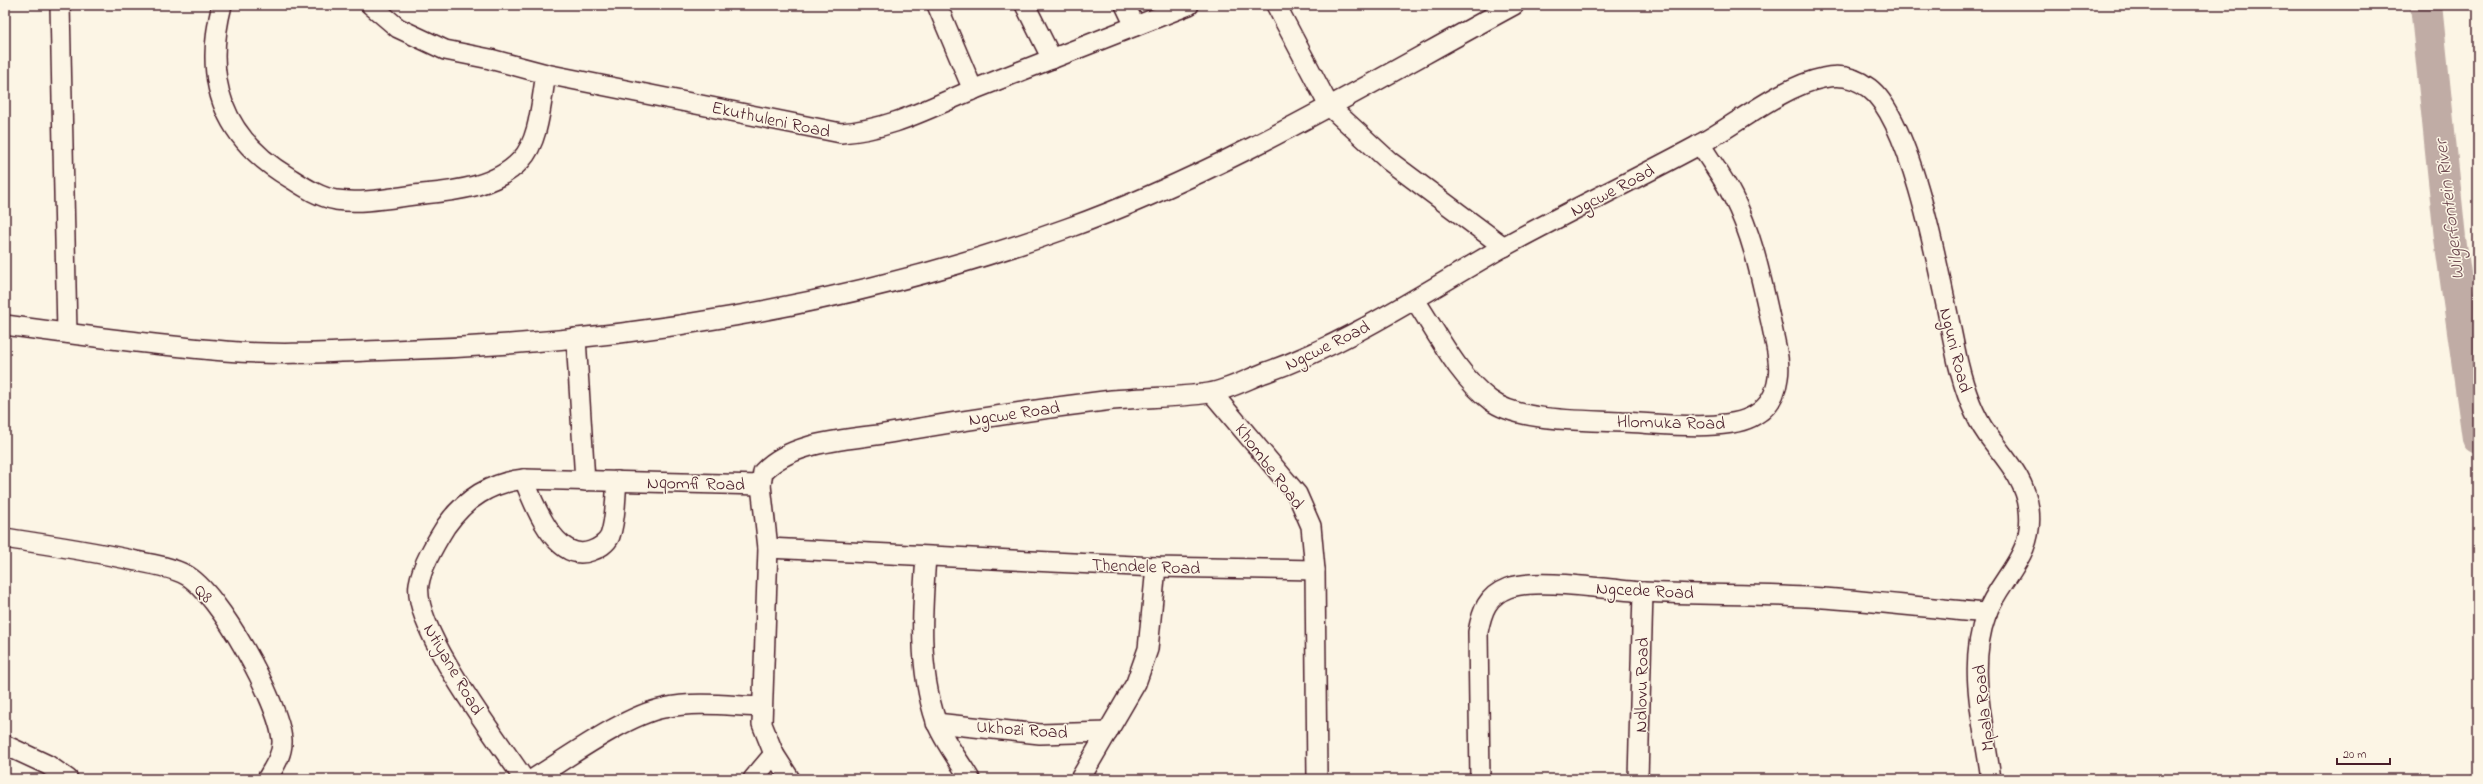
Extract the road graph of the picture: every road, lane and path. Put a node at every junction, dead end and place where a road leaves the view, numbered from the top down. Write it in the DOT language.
graph roads {
  1 [pos="60,5"];
  2 [pos="222,5"];
  3 [pos="371,5"];
  4 [pos="937,5"];
  5 [pos="1025,5"];
  6 [pos="1125,5"];
  7 [pos="1189,5"];
  8 [pos="1276,5"];
  9 [pos="1514,5"];
  10 [pos="1135,26"];
  11 [pos="1052,59"];
  12 [pos="546,74"];
  13 [pos="1857,81"];
  14 [pos="973,90"];
  15 [pos="1329,106"];
  16 [pos="1700,144"];
  17 [pos="1504,247"];
  18 [pos="1415,300"];
  19 [pos="5,325"];
  20 [pos="66,333"];
  21 [pos="576,338"];
  22 [pos="1212,393"];
  23 [pos="524,479"];
  24 [pos="585,481"];
  25 [pos="617,481"];
  26 [pos="761,484"];
  27 [pos="477,495"];
  28 [pos="5,538"];
  29 [pos="768,548"];
  30 [pos="926,557"];
  31 [pos="1156,567"];
  32 [pos="1315,570"];
  33 [pos="1643,592"];
  34 [pos="1987,613"];
  35 [pos="762,707"];
  36 [pos="936,723"];
  37 [pos="1108,732"];
  38 [pos="5,745"];
  39 [pos="774,754"];
  40 [pos="68,779"];
  41 [pos="267,779"];
  42 [pos="524,779"];
  43 [pos="533,779"];
  44 [pos="753,779"];
  45 [pos="790,779"];
  46 [pos="970,779"];
  47 [pos="1080,779"];
  48 [pos="1317,779"];
  49 [pos="1480,779"];
  50 [pos="1638,779"];
  51 [pos="1991,779"];
  1 -- 20 [label="street"];
  2 -- 12 [label="street"];
  3 -- 12 [label="street, Ekuthuleni Road"];
  4 -- 14 [label="street"];
  5 -- 11 [label="street"];
  6 -- 10 [label="street"];
  7 -- 10 [label="street, Ekuthuleni Road"];
  8 -- 15 [label="street"];
  9 -- 15 [label="street"];
  10 -- 11 [label="street, Ekuthuleni Road"];
  11 -- 14 [label="street, Ekuthuleni Road"];
  12 -- 14 [label="street, Ekuthuleni Road"];
  13 -- 16 [label="street, Ngcwe Road"];
  13 -- 34 [label="street, Nguni Road"];
  15 -- 17 [label="street"];
  15 -- 21 [label="street"];
  16 -- 17 [label="street, Ngcwe Road"];
  16 -- 18 [label="street, Hlomuka Road"];
  17 -- 18 [label="street, Ngcwe Road"];
  18 -- 22 [label="street, Ngcwe Road"];
  19 -- 20 [label="street"];
  20 -- 21 [label="street"];
  21 -- 24 [label="street"];
  22 -- 26 [label="street, Ngcwe Road"];
  22 -- 32 [label="street, Khombe Road"];
  23 -- 24 [label="street, Nqomfi Road"];
  23 -- 25 [label="street"];
  23 -- 27 [label="street, Nqomfi Road"];
  24 -- 25 [label="street, Nqomfi Road"];
  25 -- 26 [label="street, Nqomfi Road"];
  26 -- 29 [label="street, Nqomfi Road"];
  27 -- 42 [label="street, Ntiyane Road"];
  28 -- 41 [label="street, Q8"];
  29 -- 30 [label="street, Thendele Road"];
  29 -- 35 [label="street, Nqomfi Road"];
  30 -- 31 [label="street, Thendele Road"];
  30 -- 36 [label="street, Ukhozi Road"];
  31 -- 32 [label="street, Thendele Road"];
  31 -- 37 [label="street"];
  32 -- 48 [label="street"];
  33 -- 34 [label="street, Ngcede Road"];
  33 -- 49 [label="street, Ngcede Road"];
  33 -- 50 [label="street, Ndlovu Road"];
  34 -- 51 [label="street, Mpala Road"];
  35 -- 39 [label="street, Nqomfi Road"];
  35 -- 43 [label="street"];
  36 -- 37 [label="street, Ukhozi Road"];
  36 -- 46 [label="street, Ukhozi Road"];
  37 -- 47 [label="street"];
  38 -- 40 [label="street"];
  39 -- 44 [label="street"];
  39 -- 45 [label="street, Nqomfi Road"];
}
